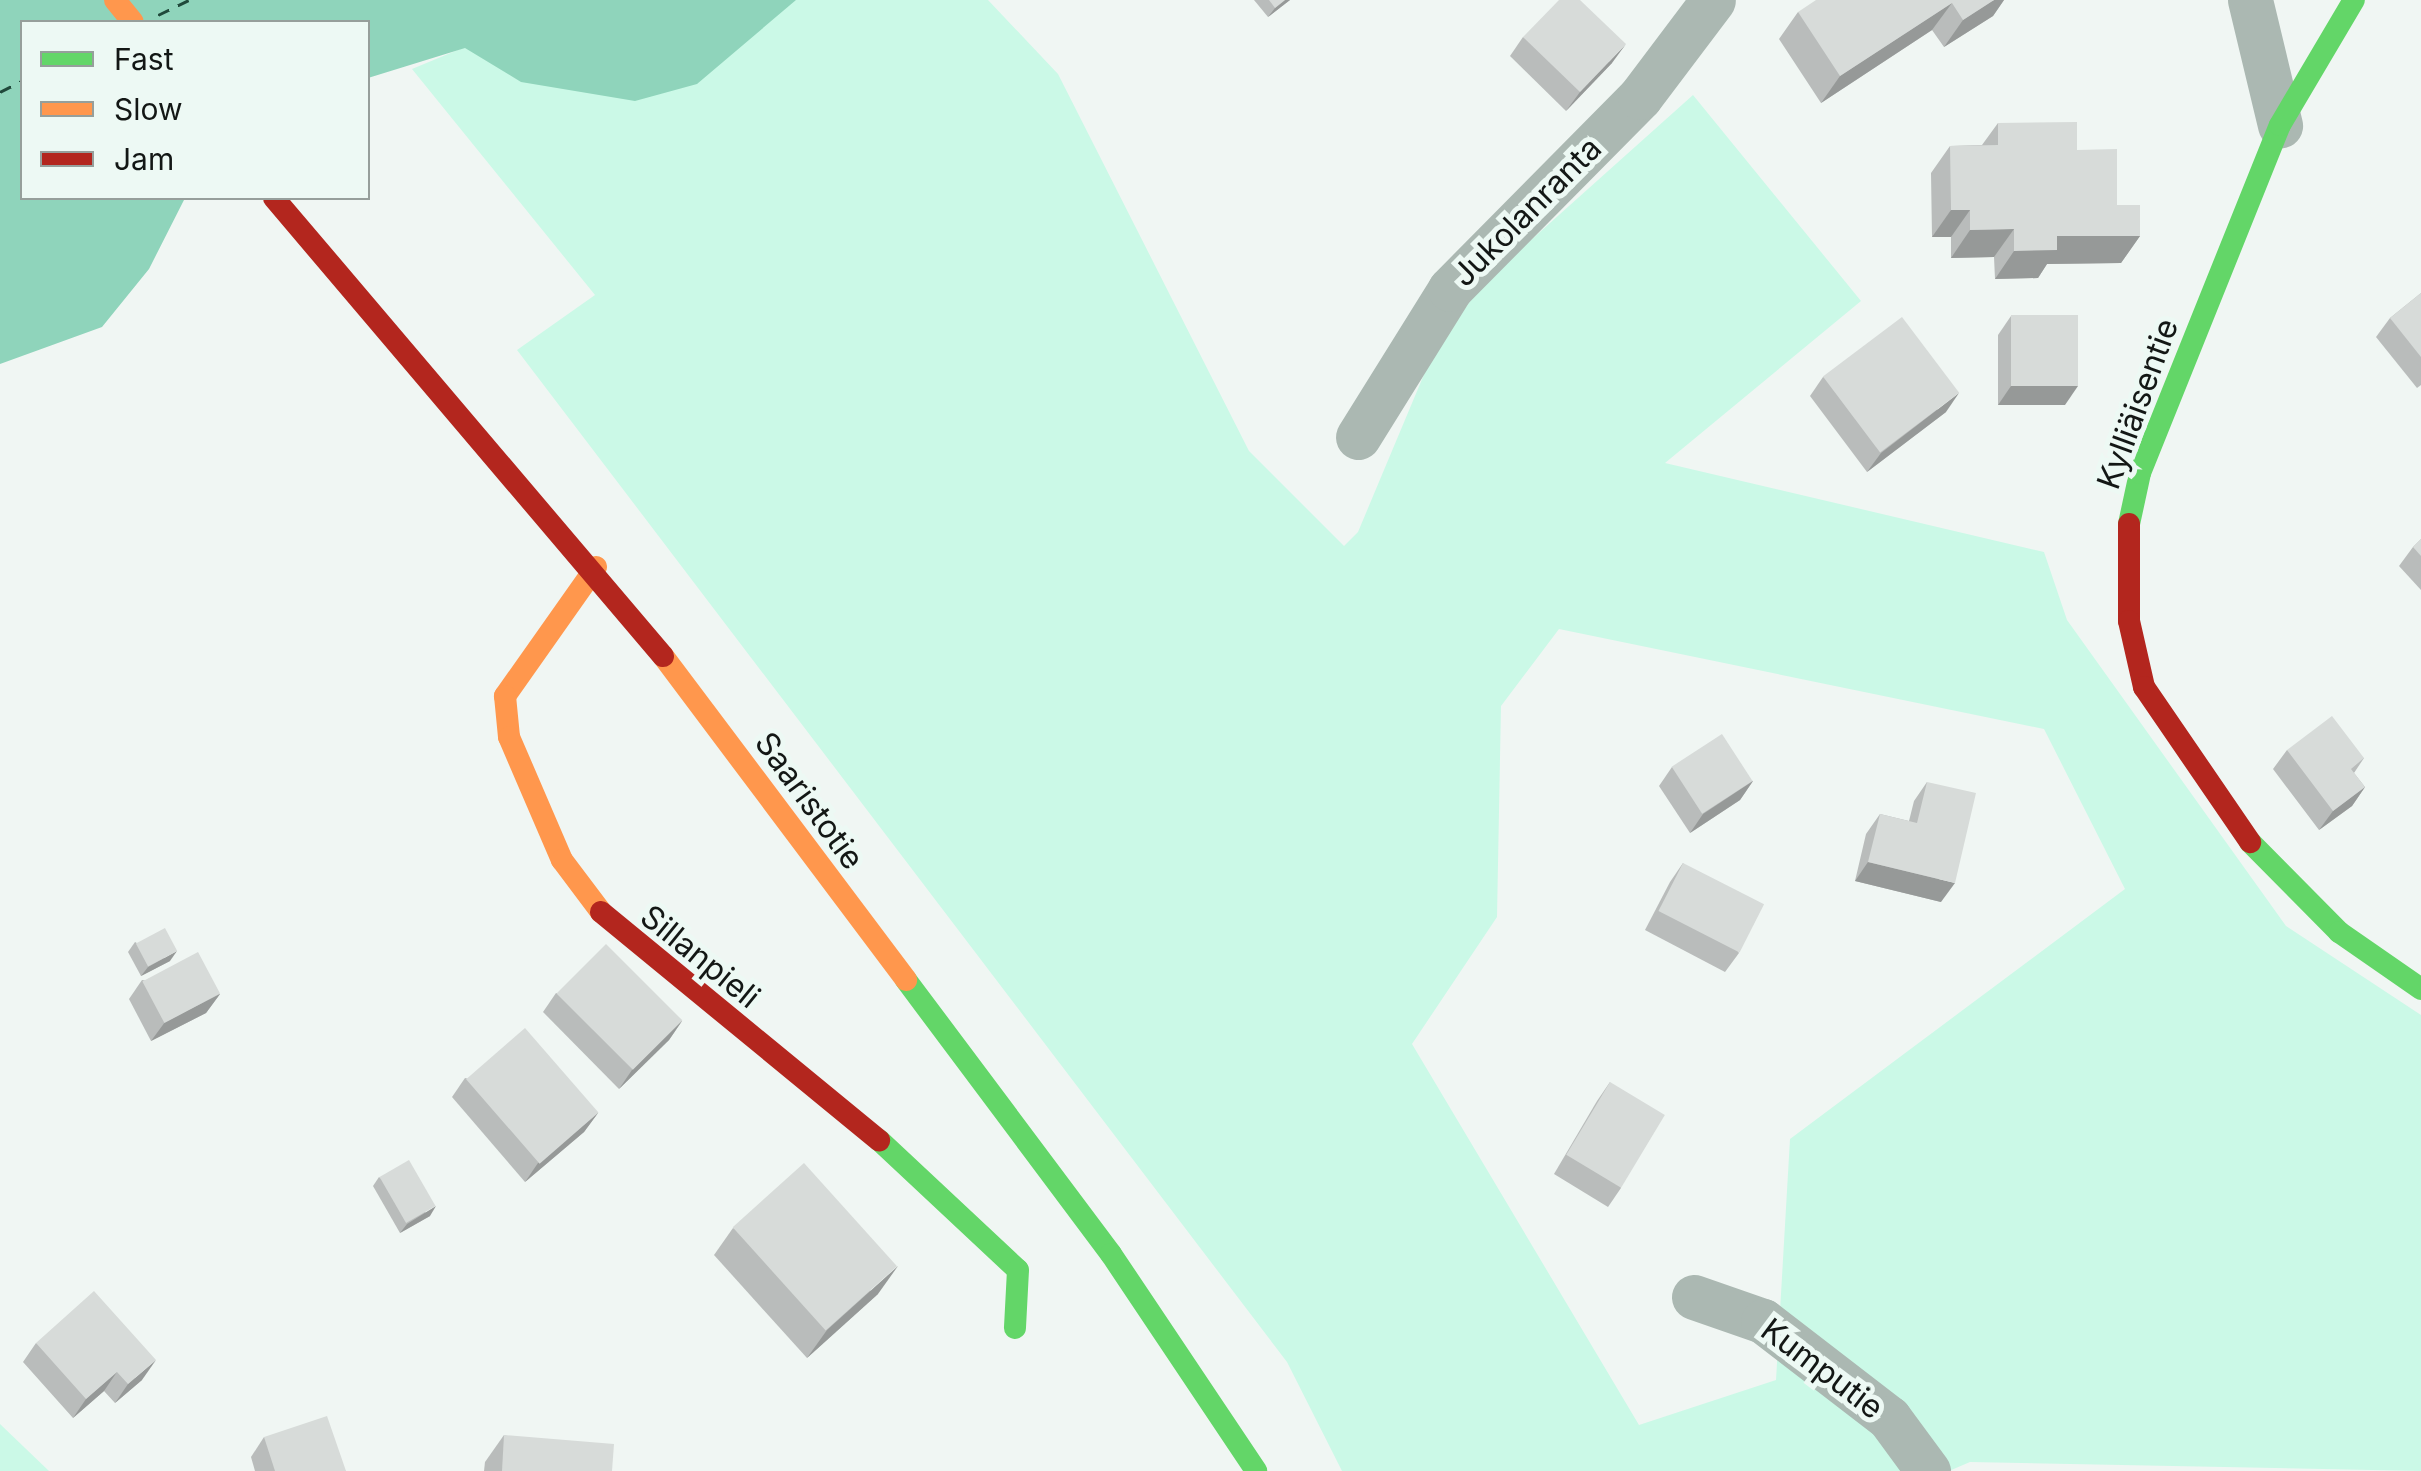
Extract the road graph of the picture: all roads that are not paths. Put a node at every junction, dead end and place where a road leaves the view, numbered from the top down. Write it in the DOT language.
graph roads {
  1 [pos="116,0"];
  2 [pos="1713,0"];
  3 [pos="2250,0"];
  4 [pos="2354,0"];
  5 [pos="132,20"];
  6 [pos="2280,124"];
  7 [pos="276,200"];
  8 [pos="1358,437"];
  9 [pos="596,567"];
  10 [pos="2421,989"];
  11 [pos="1694,1297"];
  12 [pos="1015,1328"];
  13 [pos="1256,1471"];
  14 [pos="1928,1471"];
  1 -- 5 [label="street"];
  2 -- 8 [label="street, Jukolanranta"];
  3 -- 6 [label="street"];
  4 -- 6 [label="street, Kylliäisentie"];
  6 -- 10 [label="street, Kylliäisentie"];
  7 -- 9 [label="street, Saaristotie"];
  9 -- 12 [label="street, Sillanpieli"];
  9 -- 13 [label="street, Saaristotie"];
  11 -- 14 [label="street, Kumputie"];
}
